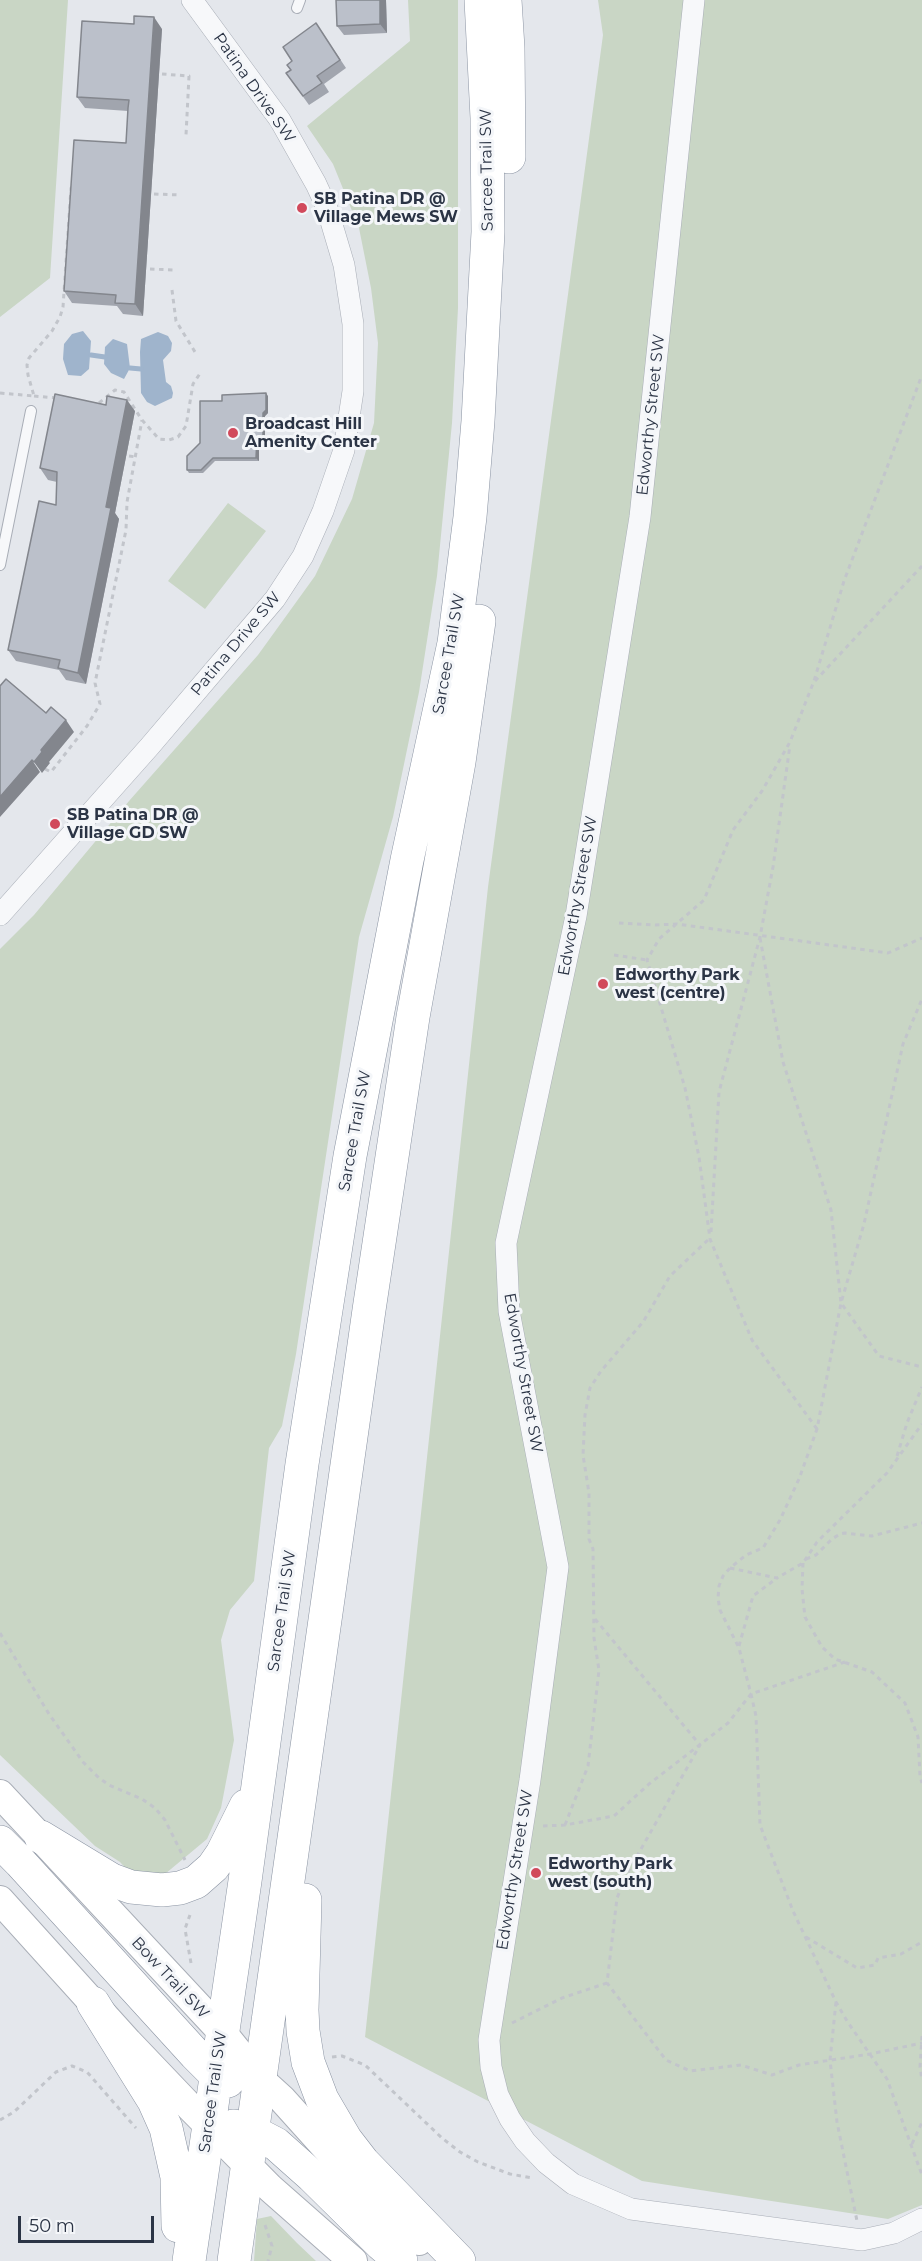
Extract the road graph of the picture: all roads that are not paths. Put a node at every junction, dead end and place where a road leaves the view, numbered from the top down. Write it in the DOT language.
graph roads {
  1 [pos="192,0"];
  2 [pos="481,0"];
  3 [pos="505,0"];
  4 [pos="694,0"];
  5 [pos="32,411"];
  6 [pos="0,566"];
  7 [pos="0,915"];
  8 [pos="258,1783"];
  9 [pos="0,1794"];
  10 [pos="301,1796"];
  11 [pos="41,1837"];
  12 [pos="0,1842"];
  13 [pos="0,1900"];
  14 [pos="93,2003"];
  15 [pos="222,2032"];
  16 [pos="215,2074"];
  17 [pos="260,2079"];
  18 [pos="208,2125"];
  19 [pos="253,2132"];
  20 [pos="248,2164"];
  21 [pos="922,2219"];
  22 [pos="177,2261"];
  23 [pos="189,2261"];
  24 [pos="234,2261"];
  25 [pos="353,2261"];
  26 [pos="401,2261"];
  27 [pos="444,2261"];
  28 [pos="459,2261"];
  1 -- 7 [label="street, Patina Drive SW"];
  2 -- 8 [label="highway, Sarcee Trail SW"];
  3 -- 10 [label="highway, Sarcee Trail SW"];
  4 -- 21 [label="street, Edworthy Street SW"];
  5 -- 6 [label="lane"];
  8 -- 11 [label="highway"];
  8 -- 15 [label="highway, Sarcee Trail SW"];
  9 -- 11 [label="main road, Bow Trail SW"];
  10 -- 17 [label="highway, Sarcee Trail SW"];
  10 -- 28 [label="highway"];
  11 -- 15 [label="main road, Bow Trail SW"];
  12 -- 16 [label="highway"];
  13 -- 14 [label="main road"];
  14 -- 18 [label="main road"];
  14 -- 22 [label="highway"];
  15 -- 16 [label="highway, Sarcee Trail SW"];
  15 -- 17 [label="main road, Bow Trail SW"];
  16 -- 17 [label="highway"];
  16 -- 18 [label="highway, Sarcee Trail SW"];
  17 -- 19 [label="highway, Sarcee Trail SW"];
  17 -- 27 [label="main road, Bow Trail SW"];
  18 -- 19 [label="highway"];
  18 -- 20 [label="main road"];
  18 -- 23 [label="highway, Sarcee Trail SW"];
  19 -- 20 [label="highway, Sarcee Trail SW"];
  19 -- 26 [label="highway"];
  20 -- 24 [label="highway, Sarcee Trail SW"];
  20 -- 25 [label="main road"];
}
